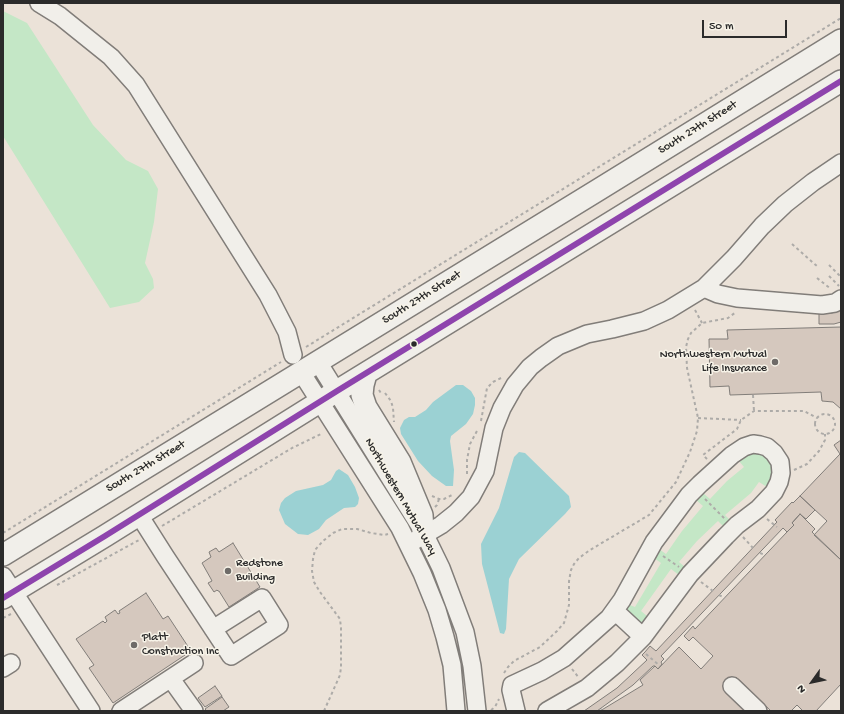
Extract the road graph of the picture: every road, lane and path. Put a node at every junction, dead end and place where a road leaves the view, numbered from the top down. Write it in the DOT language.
graph roads {
  1 [pos="39,3"];
  2 [pos="841,18"];
  3 [pos="841,40"];
  4 [pos="841,81"];
  5 [pos="841,163"];
  6 [pos="792,244"];
  7 [pos="829,265"];
  8 [pos="818,267"];
  9 [pos="828,276"];
  10 [pos="841,277"];
  11 [pos="817,278"];
  12 [pos="704,288"];
  13 [pos="841,288"];
  14 [pos="836,294"];
  15 [pos="737,305"];
  16 [pos="692,306"];
  17 [pos="702,323"];
  18 [pos="304,363"];
  19 [pos="366,374"];
  20 [pos="753,395"];
  21 [pos="328,396"];
  22 [pos="754,411"];
  23 [pos="698,418"];
  24 [pos="817,418"];
  25 [pos="741,420"];
  26 [pos="825,434"];
  27 [pos="703,455"];
  28 [pos="781,473"];
  29 [pos="696,489"];
  30 [pos="139,515"];
  31 [pos="770,521"];
  32 [pos="730,524"];
  33 [pos="777,527"];
  34 [pos="3,533"];
  35 [pos="392,533"];
  36 [pos="740,534"];
  37 [pos="419,537"];
  38 [pos="651,547"];
  39 [pos="753,548"];
  40 [pos="760,553"];
  41 [pos="3,555"];
  42 [pos="765,555"];
  43 [pos="683,570"];
  44 [pos="700,581"];
  45 [pos="6,588"];
  46 [pos="713,591"];
  47 [pos="720,595"];
  48 [pos="725,598"];
  49 [pos="615,612"];
  50 [pos="213,629"];
  51 [pos="644,644"];
  52 [pos="194,663"];
  53 [pos="660,666"];
  54 [pos="503,675"];
  55 [pos="171,679"];
  56 [pos="732,686"];
  57 [pos="499,694"];
  58 [pos="91,711"];
  59 [pos="121,711"];
  60 [pos="194,711"];
  61 [pos="324,711"];
  62 [pos="385,711"];
  63 [pos="390,711"];
  64 [pos="456,711"];
  65 [pos="477,711"];
  66 [pos="488,711"];
  67 [pos="516,711"];
  68 [pos="547,711"];
  69 [pos="758,711"];
  1 -- 18 [label="street, Northwestern Mutual Way"];
  2 -- 18 [label="path"];
  3 -- 18 [label="main road, South 27th Street"];
  4 -- 19 [label="main road"];
  5 -- 12 [label="street"];
  6 -- 8 [label="path"];
  7 -- 10 [label="path"];
  9 -- 13 [label="path"];
  11 -- 14 [label="path"];
  12 -- 14 [label="street"];
  12 -- 37 [label="street"];
  15 -- 17 [label="path"];
  16 -- 17 [label="path"];
  17 -- 23 [label="path"];
  18 -- 21 [label="street, Northwestern Mutual Way"];
  18 -- 34 [label="path"];
  18 -- 41 [label="main road, South 27th Street"];
  19 -- 21 [label="main road"];
  19 -- 37 [label="main road"];
  20 -- 22 [label="path"];
  21 -- 30 [label="main road"];
  21 -- 37 [label="street, Northwestern Mutual Way"];
  22 -- 24 [label="path"];
  22 -- 25 [label="path"];
  23 -- 25 [label="path"];
  23 -- 54 [label="path"];
  24 -- 26 [label="path"];
  24 -- 26 [label="path"];
  25 -- 27 [label="path"];
  26 -- 28 [label="path"];
  28 -- 29 [label="street"];
  28 -- 51 [label="street"];
  29 -- 32 [label="path"];
  29 -- 38 [label="street"];
  30 -- 45 [label="main road"];
  30 -- 50 [label="street"];
  31 -- 33 [label="path"];
  35 -- 61 [label="path"];
  36 -- 39 [label="path"];
  37 -- 64 [label="street, Northwestern Mutual Way"];
  37 -- 65 [label="street, Northwestern Mutual Way"];
  38 -- 43 [label="path"];
  38 -- 49 [label="street"];
  40 -- 42 [label="path"];
  44 -- 46 [label="path"];
  45 -- 58 [label="street"];
  47 -- 48 [label="path"];
  49 -- 51 [label="street"];
  49 -- 67 [label="street"];
  51 -- 53 [label="path"];
  51 -- 68 [label="street"];
  52 -- 55 [label="street"];
  55 -- 59 [label="street"];
  55 -- 60 [label="street"];
  56 -- 69 [label="street"];
  57 -- 66 [label="path"];
  62 -- 63 [label="path"];
}
